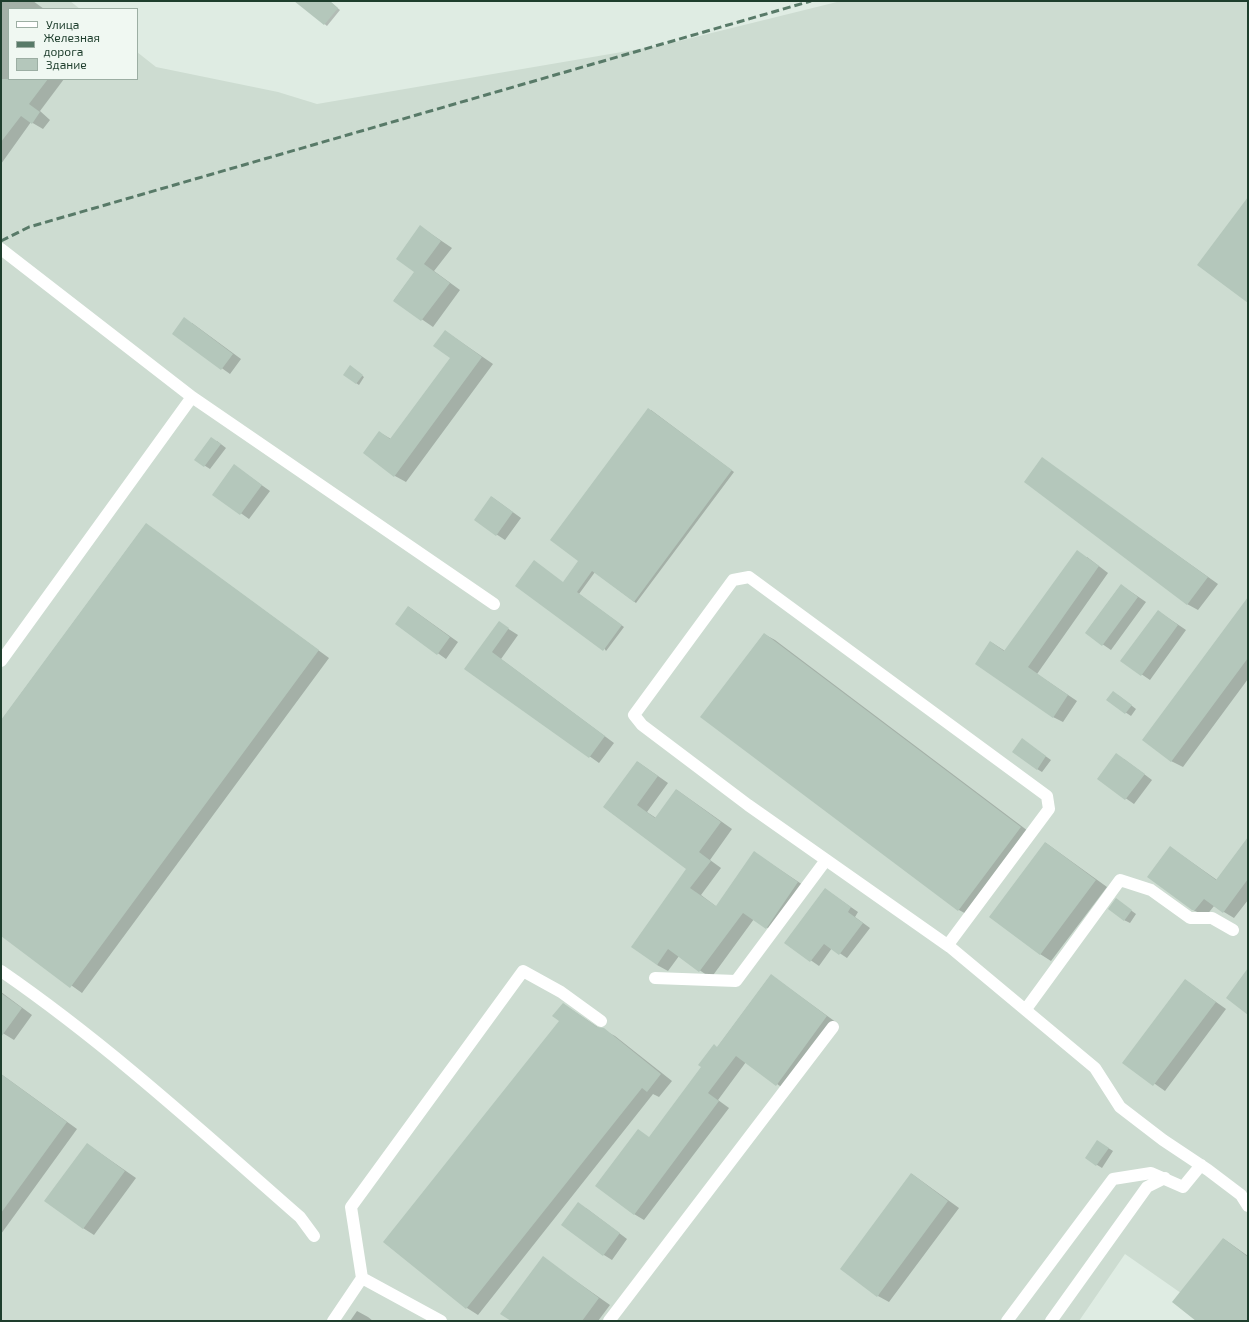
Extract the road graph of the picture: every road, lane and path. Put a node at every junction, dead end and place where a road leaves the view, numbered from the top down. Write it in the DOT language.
graph roads {
  1 [pos="1,250"];
  2 [pos="192,397"];
  3 [pos="494,604"];
  4 [pos="1,661"];
  5 [pos="826,860"];
  6 [pos="1232,930"];
  7 [pos="950,947"];
  8 [pos="1,971"];
  9 [pos="655,978"];
  10 [pos="1026,1009"];
  11 [pos="601,1022"];
  12 [pos="833,1027"];
  13 [pos="1201,1165"];
  14 [pos="1165,1178"];
  15 [pos="1248,1206"];
  16 [pos="314,1236"];
  17 [pos="362,1278"];
  18 [pos="333,1321"];
  19 [pos="440,1321"];
  20 [pos="609,1321"];
  21 [pos="1007,1321"];
  22 [pos="1051,1321"];
  1 -- 2 [label="lane"];
  2 -- 3 [label="lane"];
  2 -- 4 [label="lane"];
  5 -- 7 [label="lane"];
  5 -- 7 [label="lane"];
  5 -- 9 [label="lane"];
  6 -- 10 [label="lane"];
  7 -- 10 [label="lane"];
  8 -- 16 [label="lane"];
  10 -- 13 [label="lane"];
  11 -- 17 [label="lane"];
  12 -- 20 [label="lane"];
  13 -- 14 [label="lane"];
  13 -- 15 [label="lane"];
  14 -- 21 [label="lane"];
  14 -- 22 [label="lane"];
  17 -- 18 [label="lane"];
  17 -- 19 [label="lane"];
}
